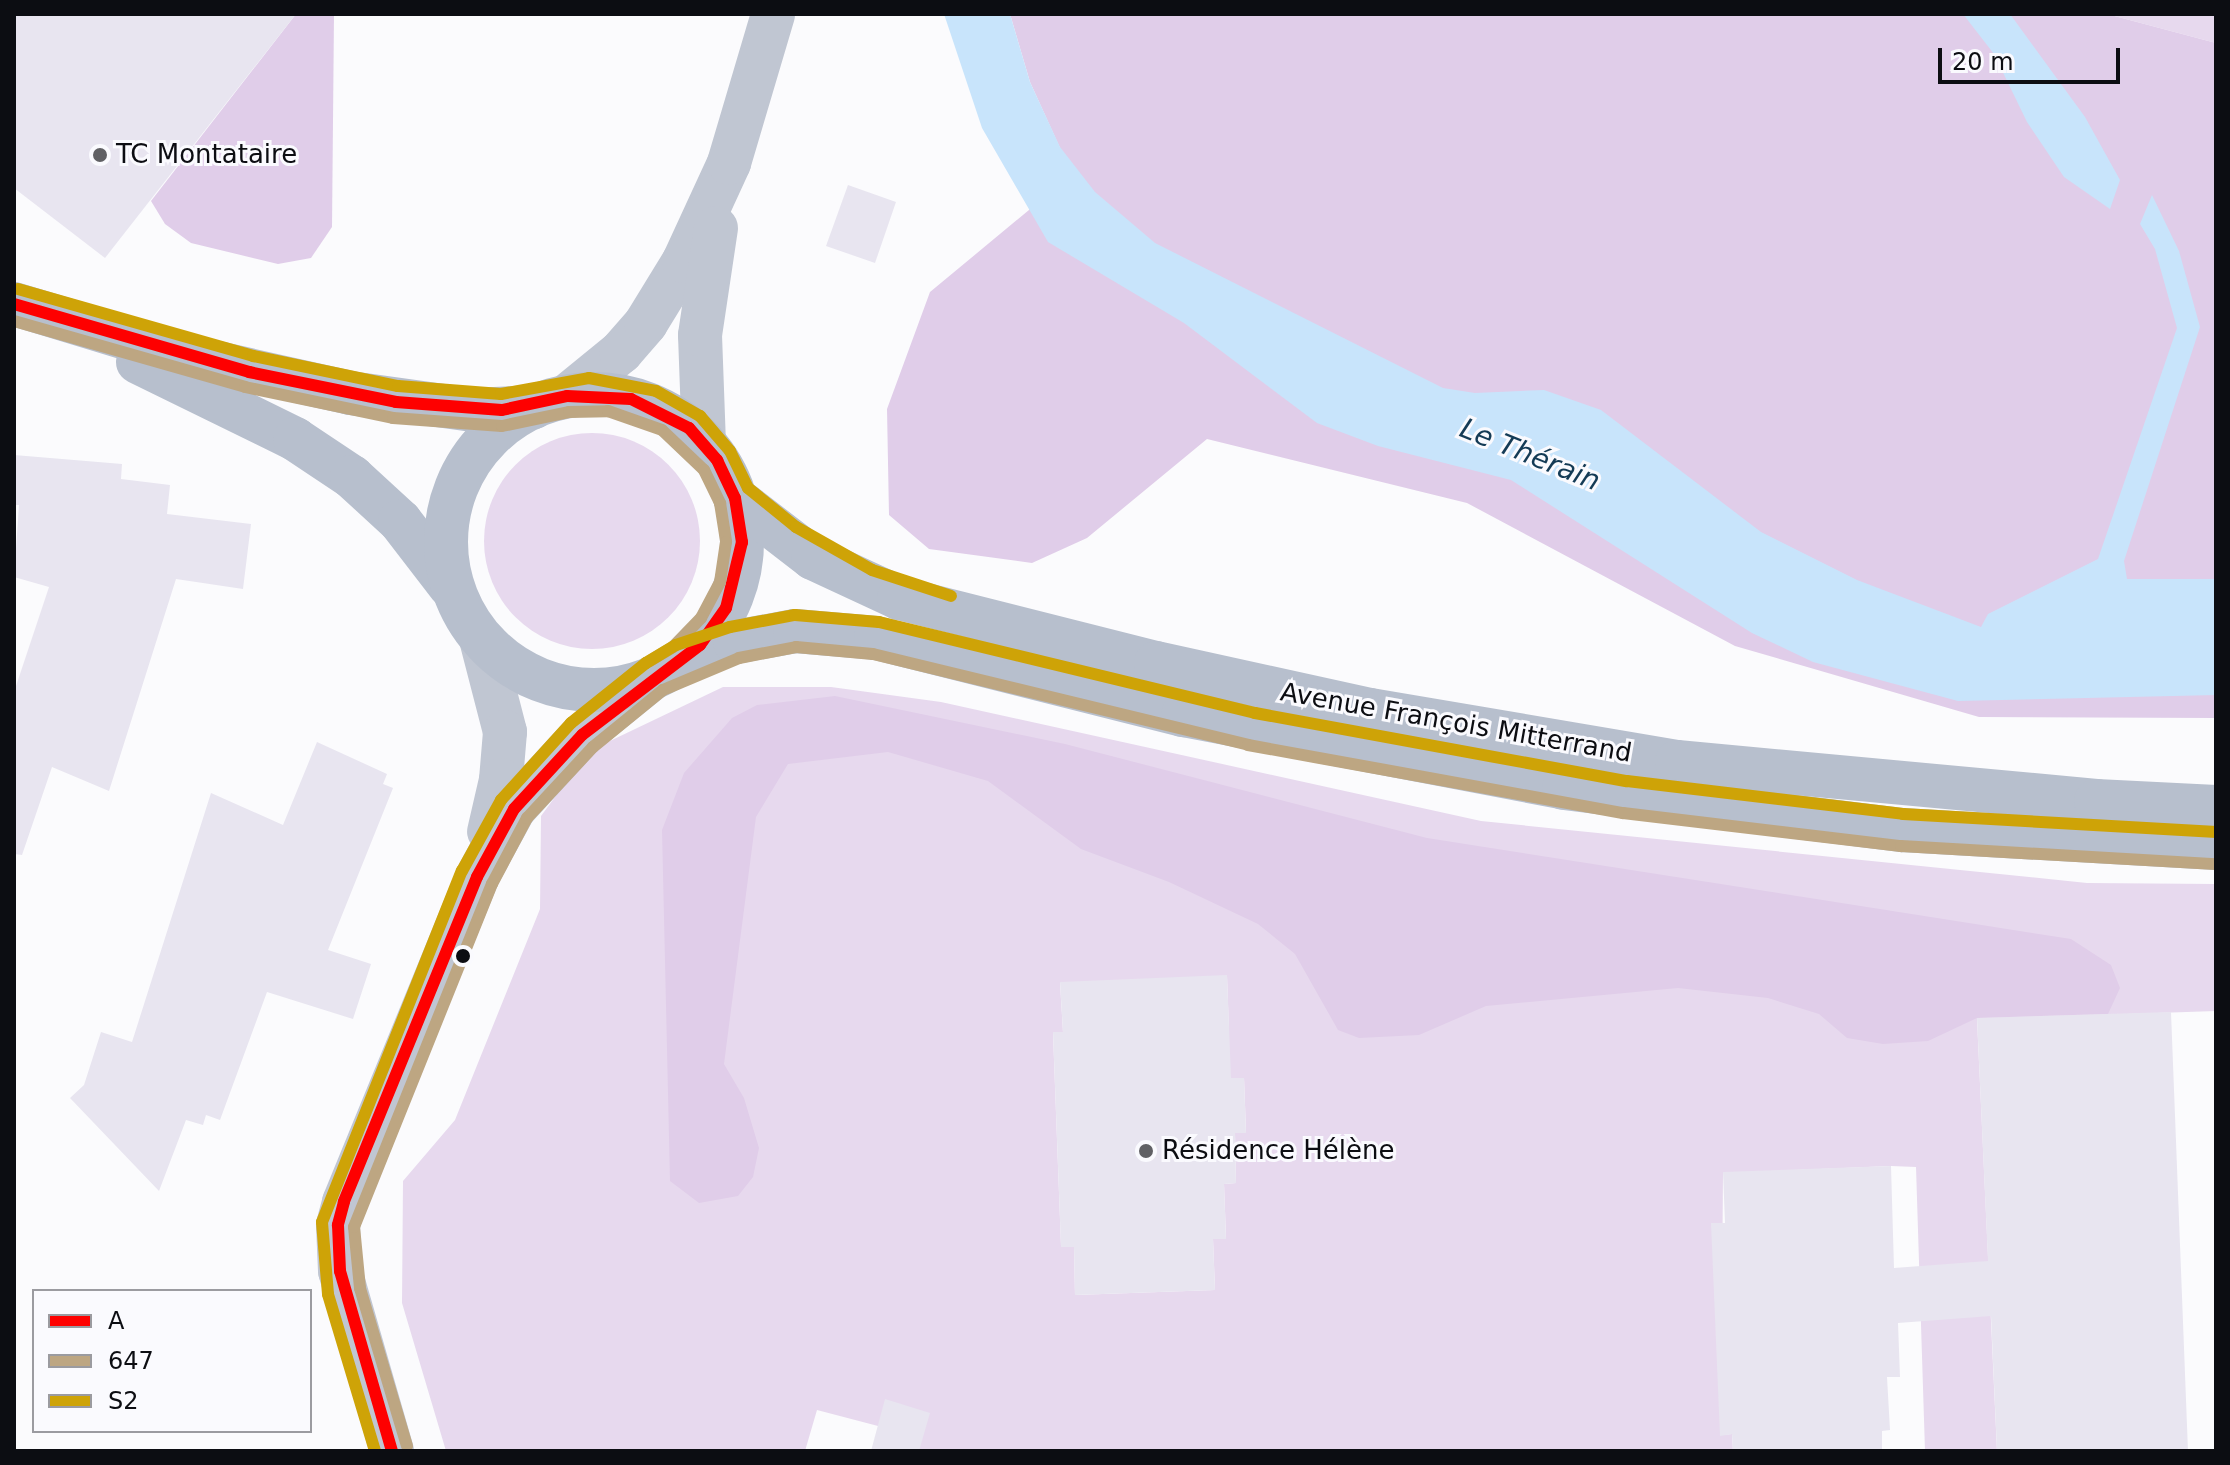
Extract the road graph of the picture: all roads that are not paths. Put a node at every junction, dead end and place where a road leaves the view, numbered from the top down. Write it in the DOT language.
graph roads {
  1 [pos="773,14"];
  2 [pos="729,163"];
  3 [pos="28,309"];
  4 [pos="551,401"];
  5 [pos="704,444"];
  6 [pos="735,498"];
  7 [pos="454,592"];
  8 [pos="481,639"];
  9 [pos="668,668"];
  10 [pos="2216,807"];
  11 [pos="2216,848"];
  12 [pos="477,877"];
  13 [pos="379,1442"];
  1 -- 2 [label="street"];
  2 -- 4 [label="street"];
  2 -- 5 [label="street"];
  3 -- 4 [label="main road"];
  3 -- 7 [label="main road"];
  4 -- 5 [label="main road"];
  4 -- 7 [label="main road"];
  5 -- 6 [label="main road"];
  6 -- 9 [label="main road"];
  6 -- 10 [label="main road, Avenue François Mitterrand"];
  7 -- 8 [label="main road, Avenue François Mitterrand"];
  8 -- 9 [label="main road, Avenue François Mitterrand"];
  8 -- 12 [label="street"];
  9 -- 11 [label="main road, Avenue François Mitterrand"];
  9 -- 12 [label="street"];
  12 -- 13 [label="street"];
}
